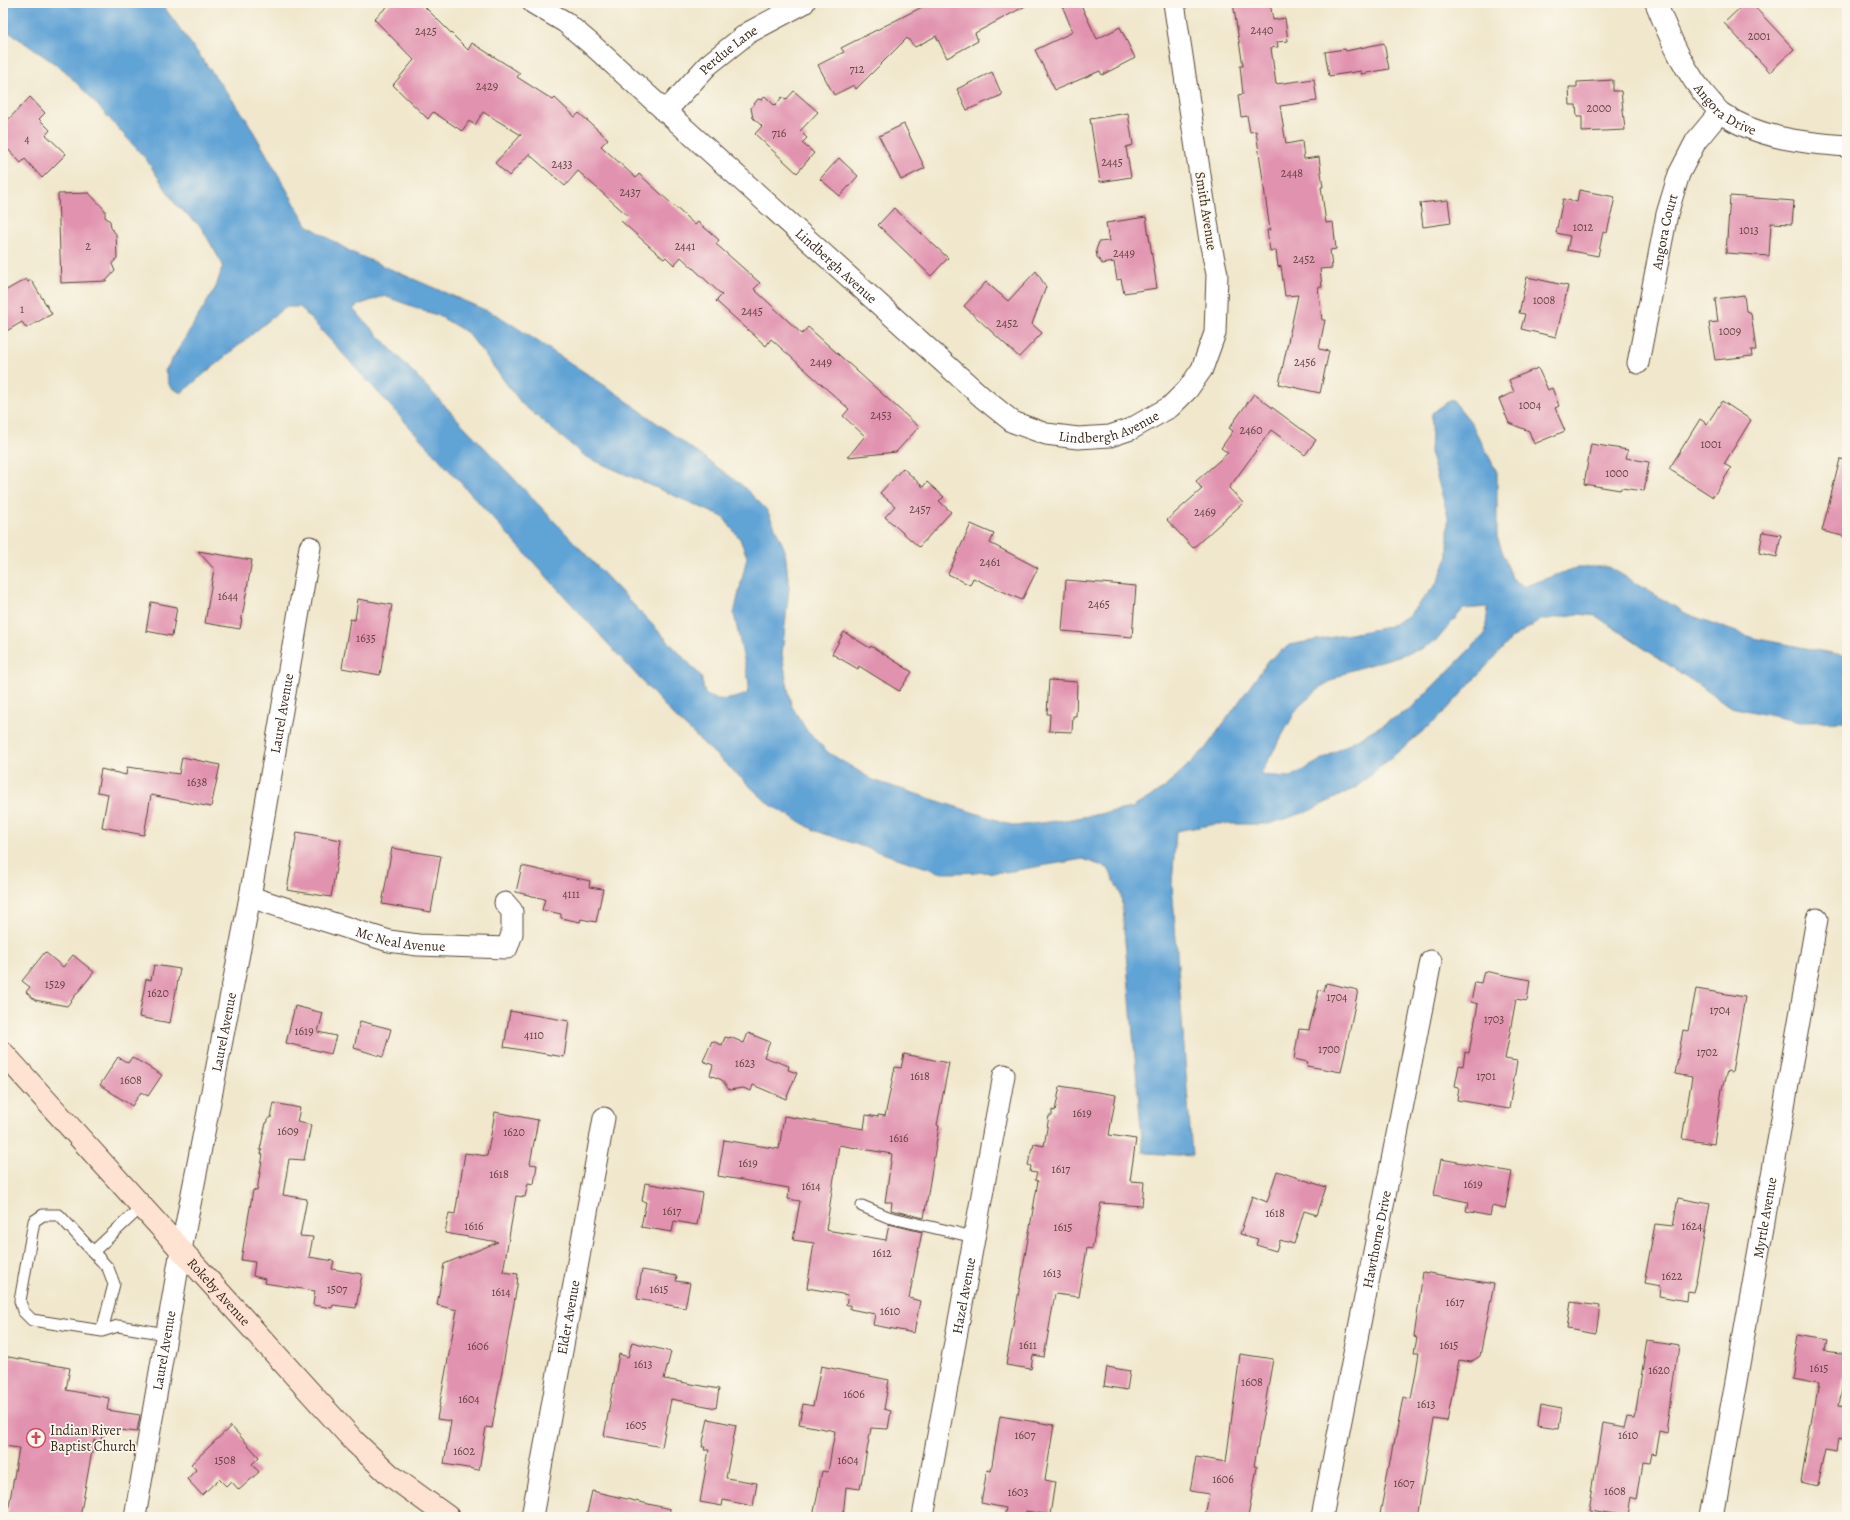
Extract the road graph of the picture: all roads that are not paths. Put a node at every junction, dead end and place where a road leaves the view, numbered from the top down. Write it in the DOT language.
graph roads {
  1 [pos="533,3"];
  2 [pos="804,3"];
  3 [pos="1174,3"];
  4 [pos="1656,3"];
  5 [pos="665,112"];
  6 [pos="1720,112"];
  7 [pos="1847,146"];
  8 [pos="1638,363"];
  9 [pos="1170,407"];
  10 [pos="310,547"];
  11 [pos="250,897"];
  12 [pos="505,903"];
  13 [pos="1817,919"];
  14 [pos="1431,961"];
  15 [pos="3,1053"];
  16 [pos="1004,1075"];
  17 [pos="604,1118"];
  18 [pos="862,1206"];
  19 [pos="141,1207"];
  20 [pos="974,1238"];
  21 [pos="180,1250"];
  22 [pos="94,1252"];
  23 [pos="102,1331"];
  24 [pos="166,1334"];
  25 [pos="135,1517"];
  26 [pos="448,1517"];
  27 [pos="532,1517"];
  28 [pos="923,1517"];
  29 [pos="1322,1517"];
  30 [pos="1712,1517"];
  1 -- 5 [label="street, Lindbergh Avenue"];
  2 -- 5 [label="street, Perdue Lane"];
  3 -- 9 [label="street, Smith Avenue"];
  4 -- 6 [label="street, Angora Drive"];
  5 -- 9 [label="street, Lindbergh Avenue"];
  6 -- 7 [label="street, Angora Drive"];
  6 -- 8 [label="street, Angora Court"];
  10 -- 11 [label="street, Laurel Avenue"];
  11 -- 12 [label="street, Mc Neal Avenue"];
  11 -- 21 [label="street, Laurel Avenue"];
  13 -- 30 [label="street, Myrtle Avenue"];
  14 -- 29 [label="street, Hawthorne Drive"];
  15 -- 19 [label="street, Rokeby Avenue"];
  16 -- 20 [label="street, Hazel Avenue"];
  17 -- 27 [label="street, Elder Avenue"];
  18 -- 20 [label="lane"];
  19 -- 21 [label="street, Rokeby Avenue"];
  19 -- 22 [label="lane"];
  20 -- 28 [label="street, Hazel Avenue"];
  21 -- 24 [label="street, Laurel Avenue"];
  21 -- 26 [label="street, Rokeby Avenue"];
  22 -- 23 [label="lane"];
  22 -- 23 [label="lane"];
  23 -- 24 [label="lane"];
  24 -- 25 [label="street, Laurel Avenue"];
}
